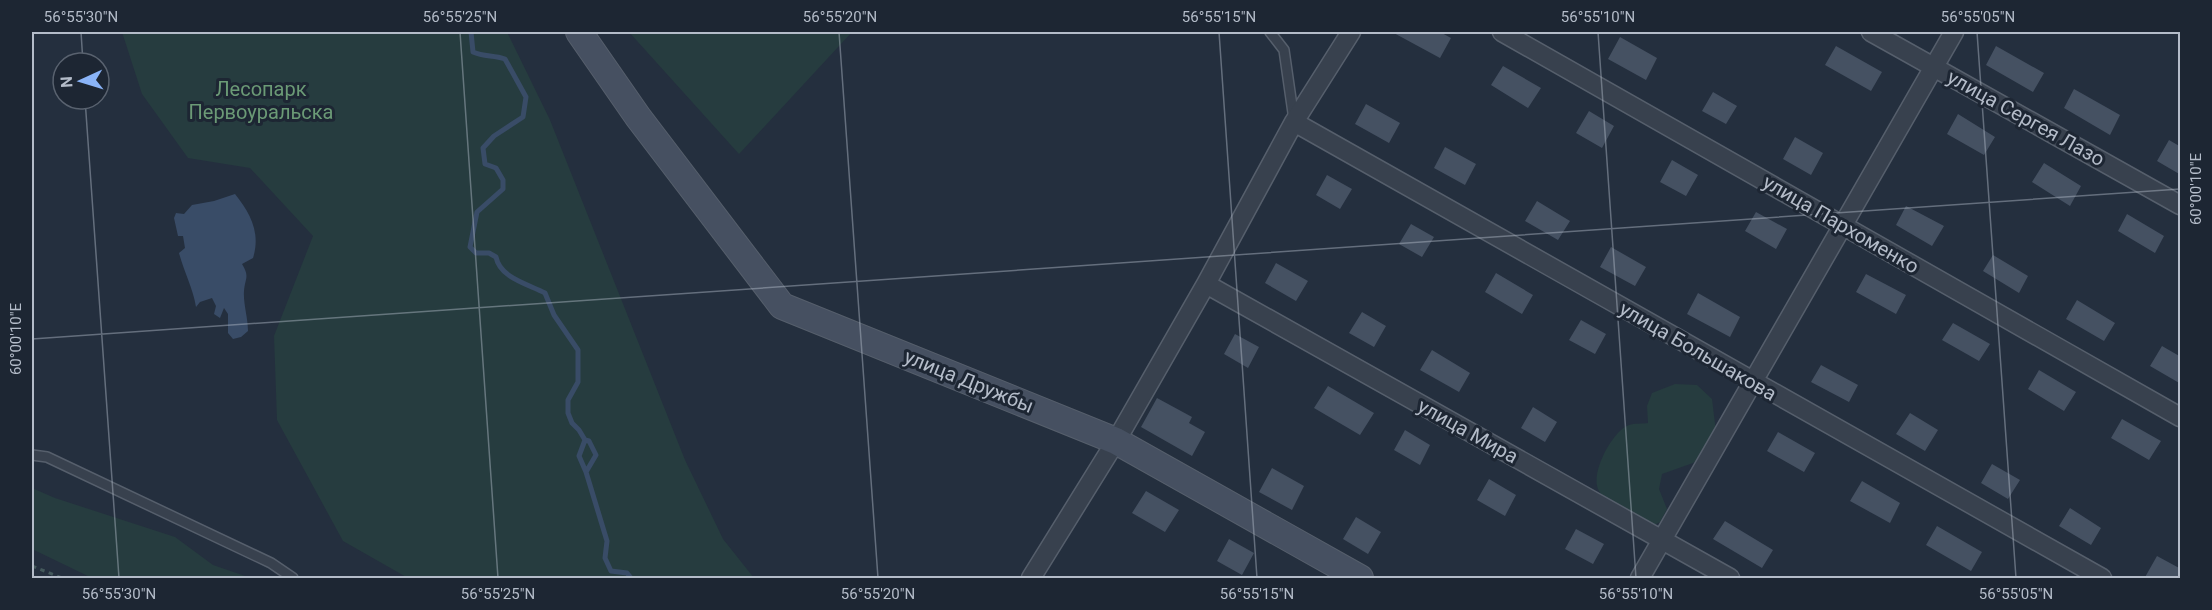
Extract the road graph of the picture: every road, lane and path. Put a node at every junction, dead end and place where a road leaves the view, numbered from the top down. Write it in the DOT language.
graph roads {
  1 [pos="579,32"];
  2 [pos="1270,32"];
  3 [pos="1351,32"];
  4 [pos="1502,32"];
  5 [pos="1871,32"];
  6 [pos="1954,32"];
  7 [pos="1935,67"];
  8 [pos="1294,122"];
  9 [pos="2181,205"];
  10 [pos="1844,225"];
  11 [pos="1206,284"];
  12 [pos="1753,382"];
  13 [pos="2181,417"];
  14 [pos="1116,441"];
  15 [pos="32,454"];
  16 [pos="1663,541"];
  17 [pos="32,566"];
  18 [pos="62,579"];
  19 [pos="293,579"];
  20 [pos="1031,579"];
  21 [pos="1360,579"];
  22 [pos="1640,579"];
  23 [pos="1730,579"];
  24 [pos="2102,579"];
  1 -- 14 [label="street, улица Дружбы"];
  2 -- 8 [label="lane"];
  3 -- 8 [label="street"];
  4 -- 10 [label="street, улица Пархоменко"];
  5 -- 7 [label="street, улица Сергея Лазо"];
  6 -- 7 [label="street"];
  7 -- 9 [label="street, улица Сергея Лазо"];
  7 -- 10 [label="street"];
  8 -- 11 [label="street"];
  8 -- 12 [label="street, улица Большакова"];
  10 -- 12 [label="street"];
  10 -- 13 [label="street, улица Пархоменко"];
  11 -- 14 [label="street"];
  11 -- 16 [label="street, улица Мира"];
  12 -- 16 [label="street"];
  12 -- 24 [label="street, улица Большакова"];
  14 -- 20 [label="street"];
  14 -- 21 [label="street, улица Дружбы"];
  15 -- 19 [label="lane"];
  16 -- 22 [label="street"];
  16 -- 23 [label="street, улица Мира"];
  17 -- 18 [label="path"];
}
